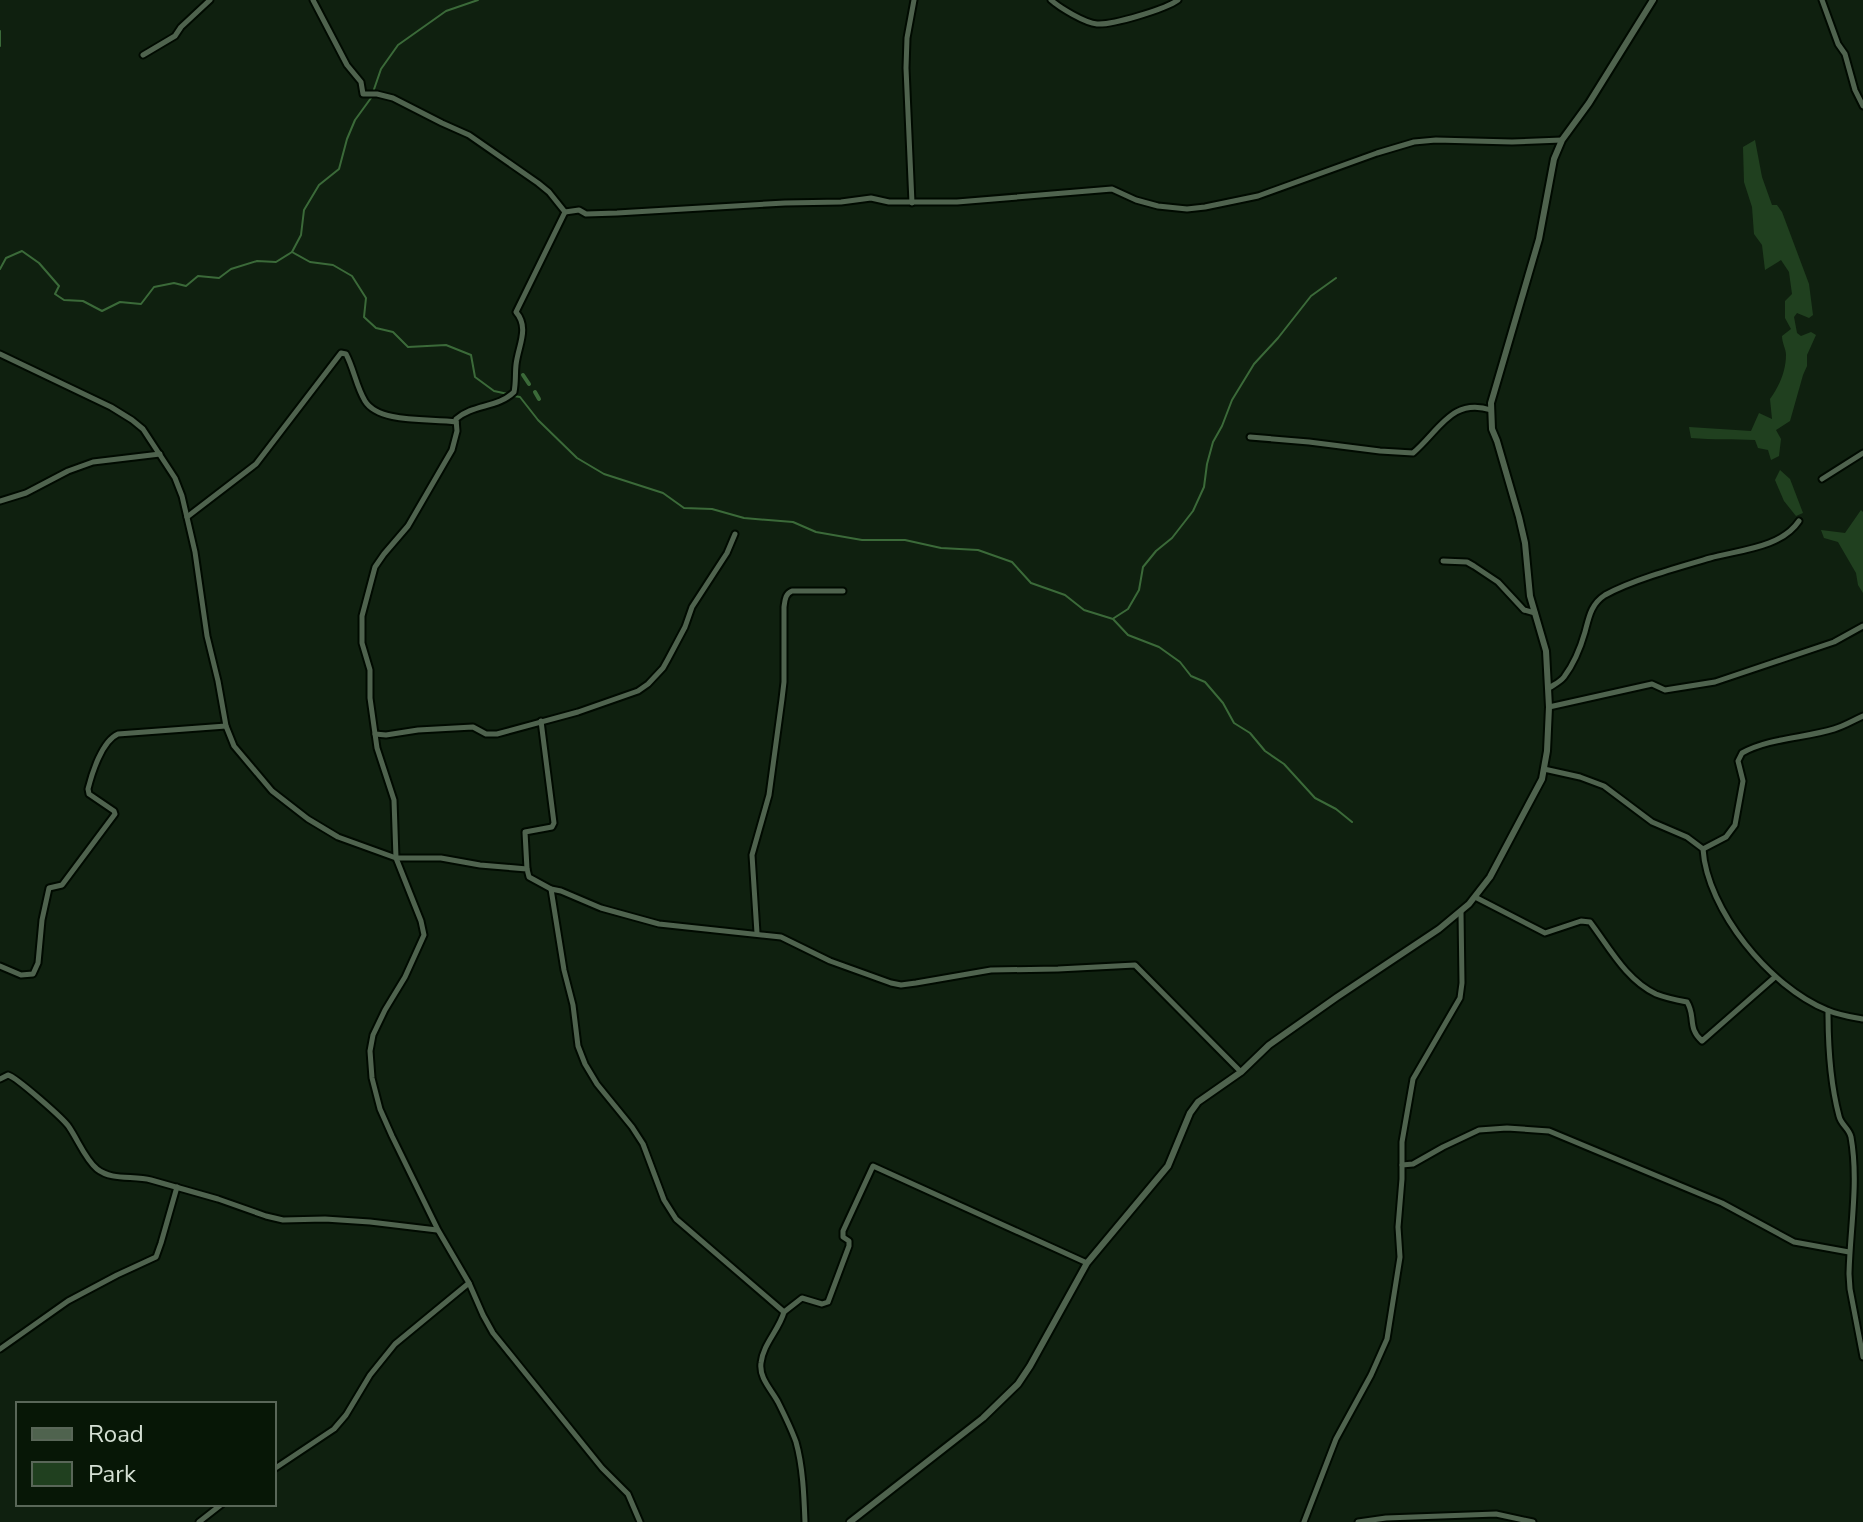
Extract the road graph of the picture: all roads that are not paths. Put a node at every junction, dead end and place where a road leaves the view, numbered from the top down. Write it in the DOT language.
graph roads {
  1 [pos="210,0"];
  2 [pos="313,0"];
  3 [pos="914,0"];
  4 [pos="1051,0"];
  5 [pos="1178,0"];
  6 [pos="1653,0"];
  7 [pos="1822,0"];
  8 [pos="143,55"];
  9 [pos="1863,106"];
  10 [pos="1562,140"];
  11 [pos="912,203"];
  12 [pos="565,212"];
  13 [pos="0,354"];
  14 [pos="1491,410"];
  15 [pos="456,422"];
  16 [pos="1250,437"];
  17 [pos="1863,453"];
  18 [pos="160,454"];
  19 [pos="1822,479"];
  20 [pos="0,501"];
  21 [pos="187,517"];
  22 [pos="1799,521"];
  23 [pos="735,534"];
  24 [pos="1443,561"];
  25 [pos="843,591"];
  26 [pos="1535,613"];
  27 [pos="1863,626"];
  28 [pos="1549,688"];
  29 [pos="1549,707"];
  30 [pos="1863,716"];
  31 [pos="541,721"];
  32 [pos="226,726"];
  33 [pos="375,734"];
  34 [pos="1544,769"];
  35 [pos="1703,849"];
  36 [pos="396,858"];
  37 [pos="527,869"];
  38 [pos="551,889"];
  39 [pos="1475,897"];
  40 [pos="1461,912"];
  41 [pos="757,933"];
  42 [pos="0,966"];
  43 [pos="1775,977"];
  44 [pos="1828,1011"];
  45 [pos="1863,1019"];
  46 [pos="1241,1072"];
  47 [pos="0,1079"];
  48 [pos="1402,1165"];
  49 [pos="177,1187"];
  50 [pos="438,1230"];
  51 [pos="1849,1252"];
  52 [pos="1087,1263"];
  53 [pos="469,1283"];
  54 [pos="784,1312"];
  55 [pos="0,1349"];
  56 [pos="1863,1357"];
  57 [pos="276,1468"];
  58 [pos="219,1506"];
  59 [pos="199,1522"];
  60 [pos="640,1522"];
  61 [pos="805,1522"];
  62 [pos="850,1522"];
  63 [pos="1304,1522"];
  64 [pos="1358,1522"];
  65 [pos="1533,1522"];
  1 -- 8 [label="street"];
  2 -- 12 [label="street"];
  3 -- 11 [label="street"];
  4 -- 5 [label="street"];
  6 -- 10 [label="street"];
  7 -- 9 [label="street"];
  10 -- 11 [label="street"];
  10 -- 14 [label="street"];
  11 -- 12 [label="street"];
  12 -- 15 [label="street"];
  13 -- 18 [label="street"];
  14 -- 16 [label="street"];
  14 -- 26 [label="street"];
  15 -- 21 [label="street"];
  15 -- 33 [label="street"];
  17 -- 19 [label="street"];
  18 -- 20 [label="street"];
  18 -- 21 [label="street"];
  21 -- 32 [label="street"];
  22 -- 28 [label="street"];
  23 -- 31 [label="street"];
  24 -- 26 [label="street"];
  25 -- 41 [label="street"];
  26 -- 28 [label="street"];
  27 -- 29 [label="street"];
  28 -- 29 [label="street"];
  29 -- 34 [label="street"];
  30 -- 35 [label="street"];
  31 -- 33 [label="street"];
  31 -- 37 [label="street"];
  32 -- 36 [label="street"];
  32 -- 42 [label="street"];
  33 -- 36 [label="street"];
  34 -- 35 [label="street"];
  34 -- 39 [label="street"];
  35 -- 43 [label="street"];
  36 -- 37 [label="street"];
  36 -- 50 [label="street"];
  37 -- 38 [label="street"];
  38 -- 41 [label="street"];
  38 -- 54 [label="street"];
  39 -- 40 [label="street"];
  39 -- 43 [label="street"];
  40 -- 46 [label="street"];
  40 -- 48 [label="street"];
  41 -- 46 [label="street"];
  43 -- 44 [label="street"];
  44 -- 45 [label="street"];
  44 -- 51 [label="street"];
  46 -- 52 [label="street"];
  47 -- 49 [label="street"];
  48 -- 51 [label="street"];
  48 -- 63 [label="street"];
  49 -- 50 [label="street"];
  49 -- 55 [label="street"];
  50 -- 53 [label="street"];
  51 -- 56 [label="street"];
  52 -- 54 [label="street"];
  52 -- 62 [label="street"];
  53 -- 57 [label="street"];
  53 -- 60 [label="street"];
  54 -- 61 [label="street"];
  58 -- 59 [label="street"];
  64 -- 65 [label="street"];
}
